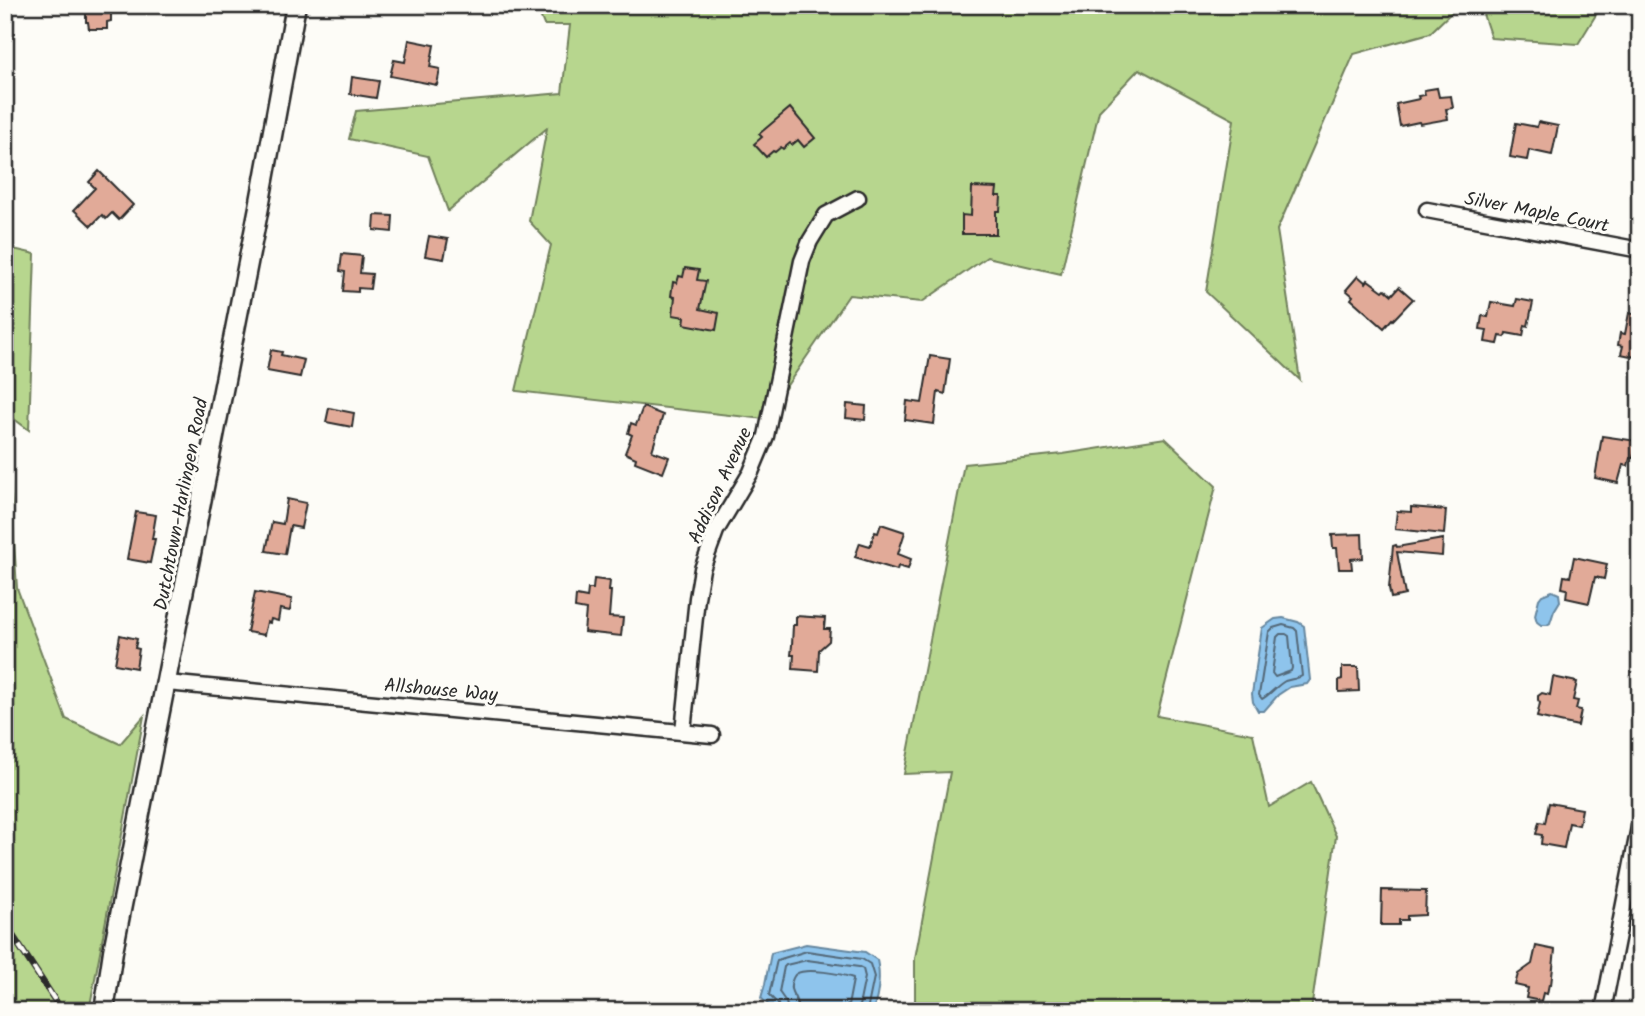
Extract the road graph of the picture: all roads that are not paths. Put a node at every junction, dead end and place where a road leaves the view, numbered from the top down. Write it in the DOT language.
graph roads {
  1 [pos="296,5"];
  2 [pos="858,198"];
  3 [pos="1427,210"];
  4 [pos="1640,250"];
  5 [pos="167,683"];
  6 [pos="683,731"];
  7 [pos="712,735"];
  8 [pos="1640,822"];
  9 [pos="104,1008"];
  10 [pos="1603,1011"];
  1 -- 5 [label="street, Dutchtown-Harlingen Road"];
  2 -- 6 [label="street, Addison Avenue"];
  3 -- 4 [label="street, Silver Maple Court"];
  5 -- 6 [label="street, Allshouse Way"];
  5 -- 9 [label="street, Dutchtown-Harlingen Road"];
  6 -- 7 [label="street, Allshouse Way"];
  8 -- 10 [label="street"];
}
